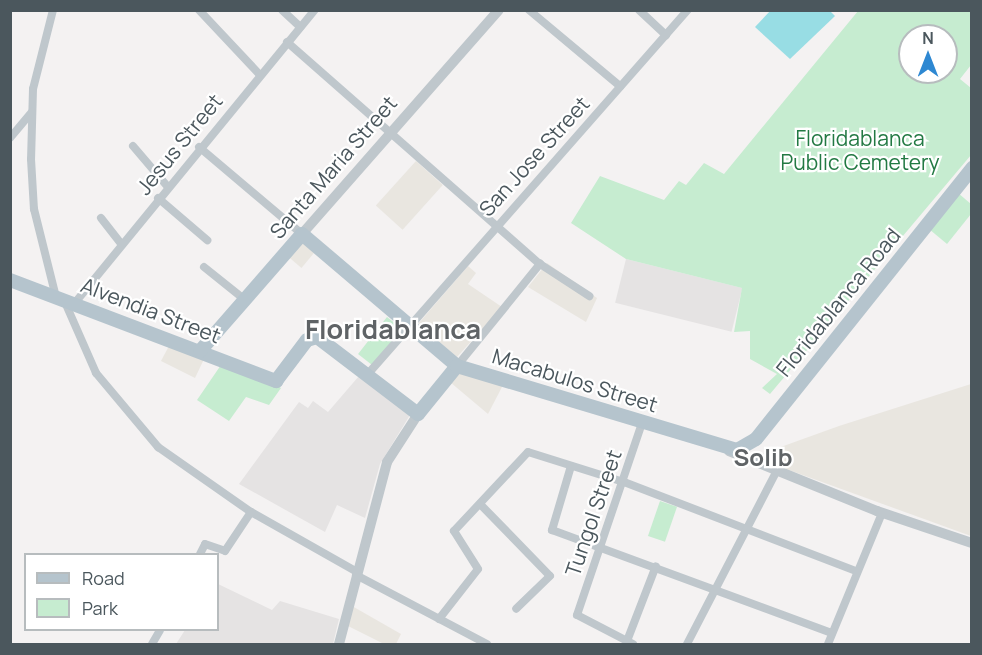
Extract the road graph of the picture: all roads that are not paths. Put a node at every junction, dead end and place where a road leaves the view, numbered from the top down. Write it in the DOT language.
graph roads {
  1 [pos="53,10"];
  2 [pos="199,10"];
  3 [pos="282,10"];
  4 [pos="315,10"];
  5 [pos="499,10"];
  6 [pos="529,10"];
  7 [pos="639,10"];
  8 [pos="688,10"];
  9 [pos="300,27"];
  10 [pos="666,35"];
  11 [pos="287,42"];
  12 [pos="260,75"];
  13 [pos="621,86"];
  14 [pos="32,112"];
  15 [pos="392,132"];
  16 [pos="10,138"];
  17 [pos="133,146"];
  18 [pos="200,147"];
  19 [pos="972,168"];
  20 [pos="168,187"];
  21 [pos="158,198"];
  22 [pos="101,219"];
  23 [pos="497,226"];
  24 [pos="302,234"];
  25 [pos="207,240"];
  26 [pos="121,243"];
  27 [pos="540,264"];
  28 [pos="204,267"];
  29 [pos="10,280"];
  30 [pos="589,296"];
  31 [pos="57,298"];
  32 [pos="245,300"];
  33 [pos="408,326"];
  34 [pos="200,351"];
  35 [pos="457,366"];
  36 [pos="367,375"];
  37 [pos="418,414"];
  38 [pos="642,423"];
  39 [pos="729,450"];
  40 [pos="571,466"];
  41 [pos="776,472"];
  42 [pos="624,482"];
  43 [pos="480,504"];
  44 [pos="251,513"];
  45 [pos="882,513"];
  46 [pos="747,527"];
  47 [pos="972,543"];
  48 [pos="601,545"];
  49 [pos="201,553"];
  50 [pos="656,566"];
  51 [pos="856,571"];
  52 [pos="357,574"];
  53 [pos="715,587"];
  54 [pos="516,609"];
  55 [pos="439,620"];
  56 [pos="159,631"];
  57 [pos="832,633"];
  58 [pos="630,643"];
  59 [pos="152,645"];
  60 [pos="339,645"];
  61 [pos="487,645"];
  62 [pos="687,645"];
  63 [pos="828,645"];
  1 -- 14 [label="street"];
  2 -- 12 [label="street"];
  3 -- 9 [label="street"];
  4 -- 9 [label="street, Jesus Street"];
  5 -- 15 [label="street, Santa Maria Street"];
  6 -- 13 [label="street"];
  7 -- 10 [label="street"];
  8 -- 10 [label="street, San Jose Street"];
  9 -- 11 [label="street, Jesus Street"];
  10 -- 13 [label="street, San Jose Street"];
  11 -- 12 [label="street, Jesus Street"];
  11 -- 15 [label="street"];
  12 -- 18 [label="street, Jesus Street"];
  13 -- 23 [label="street, San Jose Street"];
  14 -- 16 [label="street"];
  14 -- 31 [label="street"];
  15 -- 23 [label="street"];
  15 -- 24 [label="street, Santa Maria Street"];
  17 -- 20 [label="street"];
  18 -- 20 [label="street, Jesus Street"];
  18 -- 24 [label="street, Macabulos Street"];
  19 -- 39 [label="main road, Floridablanca Road"];
  20 -- 21 [label="street, Jesus Street"];
  21 -- 25 [label="street"];
  21 -- 26 [label="street, Jesus Street"];
  22 -- 26 [label="street"];
  23 -- 27 [label="street"];
  23 -- 33 [label="street, San Jose Street"];
  24 -- 32 [label="main road, Santa Maria Street"];
  24 -- 33 [label="main road, Macabulos Street"];
  26 -- 31 [label="street, Jesus Street"];
  27 -- 30 [label="street"];
  27 -- 35 [label="street"];
  28 -- 32 [label="street"];
  29 -- 31 [label="main road, Alvendia Street"];
  31 -- 34 [label="main road, Alvendia Street"];
  31 -- 44 [label="street"];
  32 -- 34 [label="main road, Santa Maria Street"];
  33 -- 35 [label="main road, Macabulos Street"];
  33 -- 36 [label="street, San Jose Street"];
  34 -- 36 [label="main road, Alvendia Street"];
  35 -- 37 [label="main road"];
  35 -- 38 [label="main road, Macabulos Street"];
  36 -- 37 [label="main road"];
  37 -- 52 [label="street"];
  38 -- 39 [label="main road, Macabulos Street"];
  38 -- 42 [label="street, Tungol Street"];
  39 -- 41 [label="street"];
  40 -- 42 [label="street"];
  40 -- 43 [label="street"];
  40 -- 48 [label="street"];
  41 -- 45 [label="street"];
  41 -- 46 [label="street"];
  42 -- 46 [label="street"];
  42 -- 48 [label="street, Tungol Street"];
  43 -- 54 [label="street"];
  43 -- 55 [label="street"];
  44 -- 49 [label="street"];
  44 -- 52 [label="street"];
  45 -- 47 [label="street"];
  45 -- 51 [label="street"];
  46 -- 51 [label="street"];
  46 -- 53 [label="street"];
  48 -- 50 [label="street"];
  48 -- 58 [label="street, Tungol Street"];
  50 -- 53 [label="street"];
  50 -- 58 [label="street"];
  51 -- 57 [label="street"];
  52 -- 55 [label="street"];
  52 -- 60 [label="street"];
  53 -- 57 [label="street"];
  53 -- 62 [label="street"];
  55 -- 61 [label="street"];
  56 -- 59 [label="street"];
  57 -- 63 [label="street"];
}
